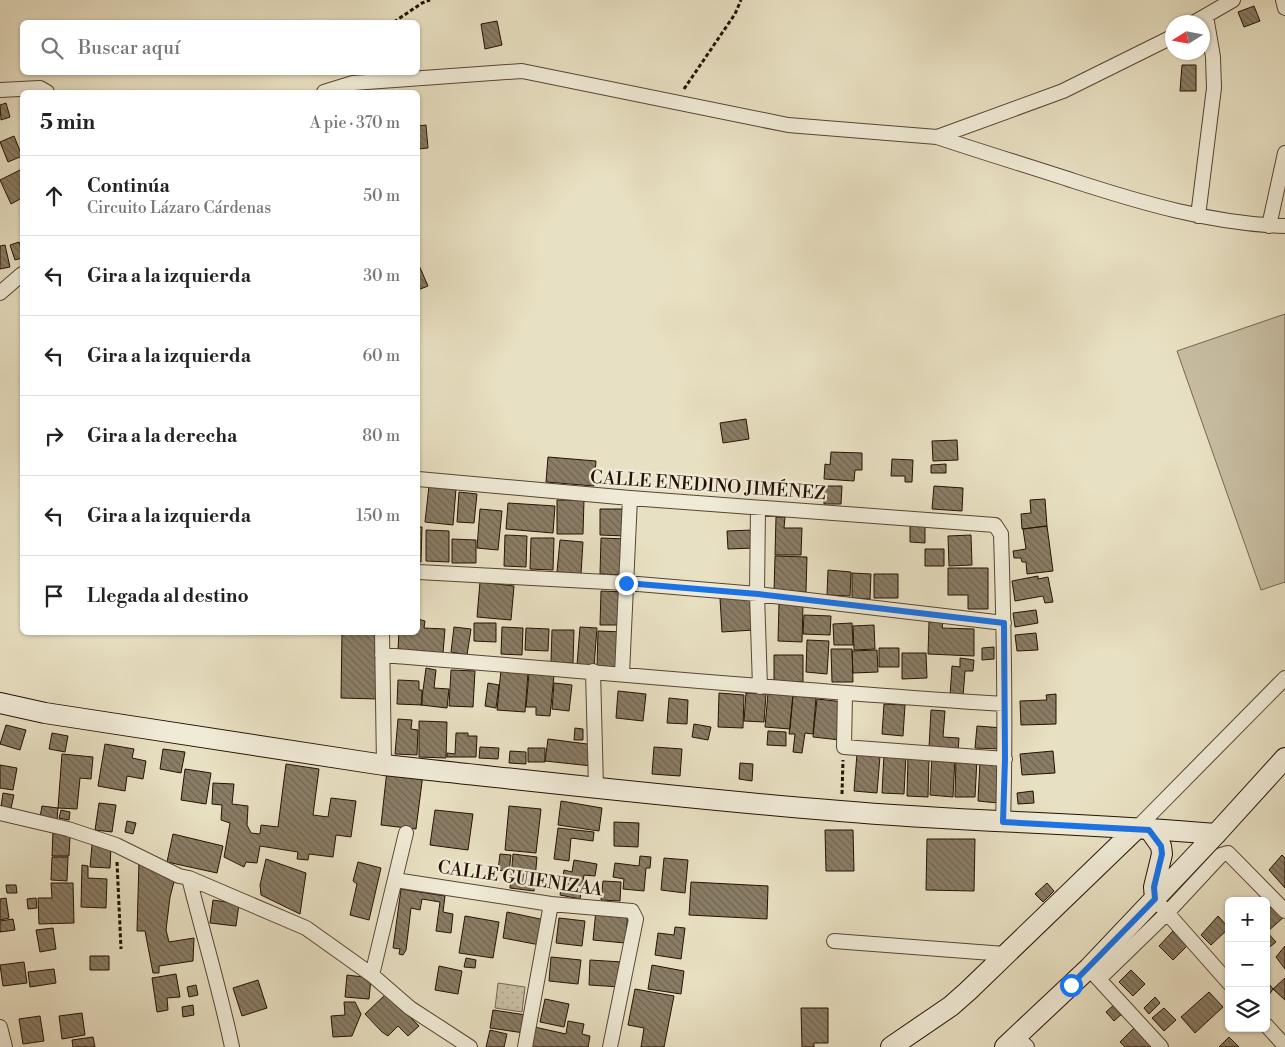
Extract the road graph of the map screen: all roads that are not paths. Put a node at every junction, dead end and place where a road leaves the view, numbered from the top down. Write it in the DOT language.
graph roads {
  1 [pos="1233,0"];
  2 [pos="1283,0"];
  3 [pos="1285,8"];
  4 [pos="1207,15"];
  5 [pos="1165,40"];
  6 [pos="1210,47"];
  7 [pos="0,90"];
  8 [pos="44,90"];
  9 [pos="331,90"];
  10 [pos="937,137"];
  11 [pos="1285,153"];
  12 [pos="1198,216"];
  13 [pos="1269,226"];
  14 [pos="1285,226"];
  15 [pos="20,276"];
  16 [pos="0,292"];
  17 [pos="420,479"];
  18 [pos="630,498"];
  19 [pos="758,508"];
  20 [pos="420,572"];
  21 [pos="626,583"];
  22 [pos="758,594"];
  23 [pos="1004,623"];
  24 [pos="382,635"];
  25 [pos="382,655"];
  26 [pos="594,672"];
  27 [pos="622,674"];
  28 [pos="1285,678"];
  29 [pos="760,687"];
  30 [pos="844,694"];
  31 [pos="0,703"];
  32 [pos="1004,704"];
  33 [pos="1005,759"];
  34 [pos="1285,759"];
  35 [pos="384,765"];
  36 [pos="596,788"];
  37 [pos="0,813"];
  38 [pos="1003,822"];
  39 [pos="1142,829"];
  40 [pos="406,833"];
  41 [pos="1216,834"];
  42 [pos="189,878"];
  43 [pos="395,880"];
  44 [pos="551,904"];
  45 [pos="1161,906"];
  46 [pos="1285,911"];
  47 [pos="834,940"];
  48 [pos="1005,954"];
  49 [pos="1094,974"];
  50 [pos="372,975"];
  51 [pos="1225,978"];
  52 [pos="0,1027"];
  53 [pos="1270,1029"];
  54 [pos="1016,1044"];
  55 [pos="1285,1046"];
  56 [pos="5,1047"];
  57 [pos="232,1047"];
  58 [pos="470,1047"];
  59 [pos="525,1047"];
  60 [pos="610,1047"];
  61 [pos="892,1047"];
  62 [pos="1161,1047"];
  1 -- 4 [label="street"];
  2 -- 3 [label="street"];
  5 -- 10 [label="street"];
  6 -- 12 [label="street"];
  7 -- 8 [label="street"];
  9 -- 10 [label="street"];
  10 -- 12 [label="street"];
  11 -- 13 [label="street"];
  12 -- 13 [label="street"];
  13 -- 14 [label="street"];
  15 -- 16 [label="street"];
  17 -- 18 [label="street, CALLE ENEDINO JIMÉNEZ"];
  18 -- 19 [label="street, CALLE ENEDINO JIMÉNEZ"];
  18 -- 21 [label="street"];
  19 -- 22 [label="street"];
  19 -- 23 [label="street, CALLE ENEDINO JIMÉNEZ"];
  20 -- 21 [label="street"];
  21 -- 22 [label="street"];
  21 -- 27 [label="street"];
  22 -- 23 [label="street"];
  22 -- 29 [label="street"];
  23 -- 32 [label="street"];
  24 -- 25 [label="street"];
  25 -- 26 [label="street"];
  25 -- 35 [label="street"];
  26 -- 27 [label="street"];
  26 -- 36 [label="street"];
  27 -- 29 [label="street"];
  28 -- 39 [label="street"];
  29 -- 30 [label="street"];
  30 -- 32 [label="street"];
  30 -- 33 [label="street"];
  31 -- 35 [label="street"];
  32 -- 33 [label="street"];
  33 -- 38 [label="street"];
  34 -- 41 [label="street"];
  35 -- 36 [label="street"];
  36 -- 38 [label="street"];
  37 -- 42 [label="street"];
  38 -- 39 [label="street"];
  39 -- 41 [label="street"];
  39 -- 45 [label="street"];
  39 -- 48 [label="street"];
  40 -- 43 [label="street"];
  41 -- 45 [label="street"];
  42 -- 50 [label="street"];
  42 -- 57 [label="street"];
  43 -- 44 [label="street, CALLE GUIENIZAA"];
  43 -- 50 [label="street"];
  44 -- 59 [label="street"];
  44 -- 60 [label="street, CALLE GUIENIZAA"];
  45 -- 46 [label="street"];
  45 -- 49 [label="street"];
  45 -- 51 [label="street"];
  47 -- 48 [label="street"];
  48 -- 61 [label="street"];
  49 -- 54 [label="street"];
  49 -- 62 [label="street"];
  50 -- 58 [label="street"];
  52 -- 56 [label="street"];
  53 -- 55 [label="street"];
}
